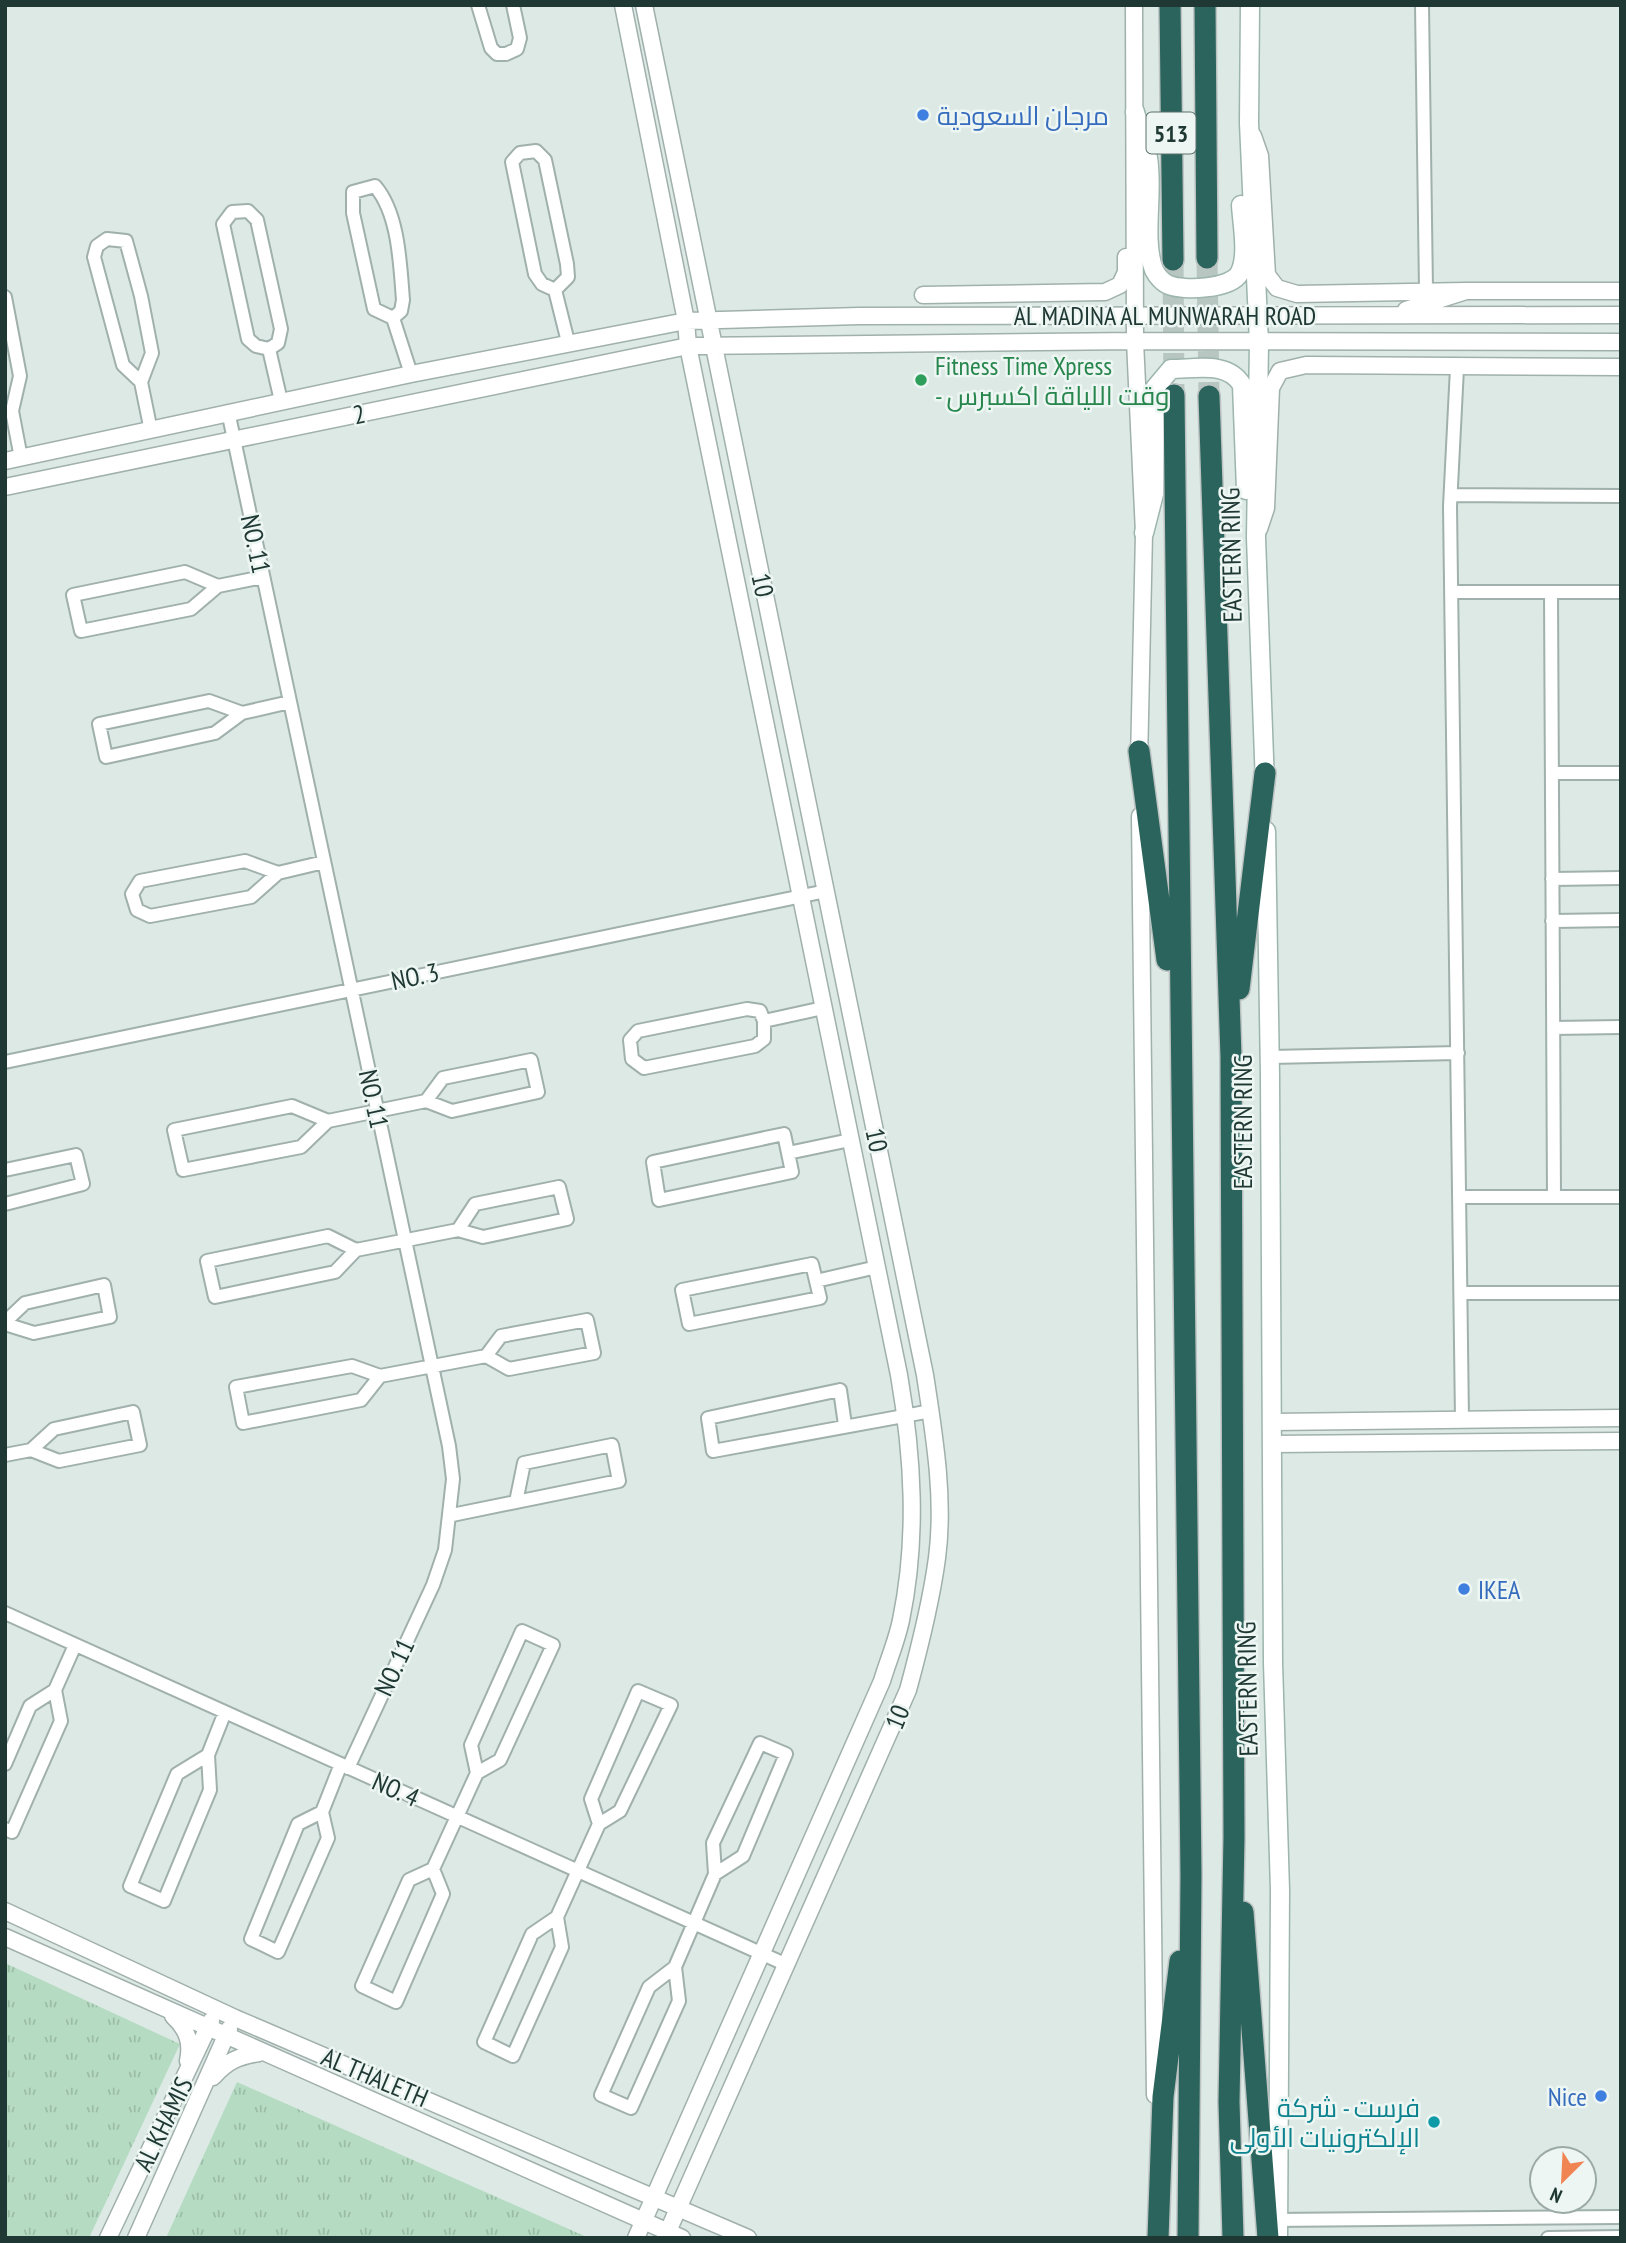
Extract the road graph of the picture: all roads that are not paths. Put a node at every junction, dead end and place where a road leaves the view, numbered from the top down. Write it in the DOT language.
graph roads {
  1 [pos="478,5"];
  2 [pos="513,5"];
  3 [pos="623,5"];
  4 [pos="644,5"];
  5 [pos="1135,5"];
  6 [pos="1170,5"];
  7 [pos="1205,5"];
  8 [pos="1250,5"];
  9 [pos="1422,5"];
  10 [pos="1135,112"];
  11 [pos="1249,123"];
  12 [pos="1206,258"];
  13 [pos="1172,260"];
  14 [pos="555,290"];
  15 [pos="1426,290"];
  16 [pos="1466,291"];
  17 [pos="1621,291"];
  18 [pos="923,295"];
  19 [pos="5,297"];
  20 [pos="1134,315"];
  21 [pos="1259,315"];
  22 [pos="1391,315"];
  23 [pos="1621,315"];
  24 [pos="393,318"];
  25 [pos="709,320"];
  26 [pos="686,321"];
  27 [pos="1135,341"];
  28 [pos="568,342"];
  29 [pos="1621,342"];
  30 [pos="1259,343"];
  31 [pos="1354,343"];
  32 [pos="688,346"];
  33 [pos="714,347"];
  34 [pos="270,349"];
  35 [pos="1621,367"];
  36 [pos="1457,368"];
  37 [pos="411,374"];
  38 [pos="141,382"];
  39 [pos="1174,395"];
  40 [pos="1209,396"];
  41 [pos="281,401"];
  42 [pos="9,407"];
  43 [pos="229,416"];
  44 [pos="151,431"];
  45 [pos="234,440"];
  46 [pos="13,460"];
  47 [pos="5,487"];
  48 [pos="1451,495"];
  49 [pos="1621,496"];
  50 [pos="1144,533"];
  51 [pos="1256,538"];
  52 [pos="263,577"];
  53 [pos="218,586"];
  54 [pos="1451,592"];
  55 [pos="1551,592"];
  56 [pos="1621,592"];
  57 [pos="290,702"];
  58 [pos="242,713"];
  59 [pos="1139,751"];
  60 [pos="1621,772"];
  61 [pos="1265,773"];
  62 [pos="1552,773"];
  63 [pos="324,862"];
  64 [pos="278,873"];
  65 [pos="1621,878"];
  66 [pos="1552,880"];
  67 [pos="826,891"];
  68 [pos="800,896"];
  69 [pos="1621,920"];
  70 [pos="1552,921"];
  71 [pos="351,990"];
  72 [pos="823,1008"];
  73 [pos="764,1021"];
  74 [pos="1621,1027"];
  75 [pos="1553,1028"];
  76 [pos="1179,1045"];
  77 [pos="1458,1053"];
  78 [pos="1231,1057"];
  79 [pos="1270,1057"];
  80 [pos="5,1062"];
  81 [pos="426,1101"];
  82 [pos="377,1111"];
  83 [pos="328,1121"];
  84 [pos="850,1140"];
  85 [pos="788,1153"];
  86 [pos="5,1170"];
  87 [pos="1460,1197"];
  88 [pos="1554,1197"];
  89 [pos="1621,1197"];
  90 [pos="5,1204"];
  91 [pos="458,1230"];
  92 [pos="405,1241"];
  93 [pos="356,1250"];
  94 [pos="877,1267"];
  95 [pos="816,1281"];
  96 [pos="1461,1293"];
  97 [pos="1621,1293"];
  98 [pos="5,1323"];
  99 [pos="486,1356"];
  100 [pos="432,1367"];
  101 [pos="380,1376"];
  102 [pos="931,1411"];
  103 [pos="906,1415"];
  104 [pos="1621,1418"];
  105 [pos="1462,1420"];
  106 [pos="1273,1422"];
  107 [pos="845,1425"];
  108 [pos="1621,1441"];
  109 [pos="1273,1444"];
  110 [pos="31,1450"];
  111 [pos="5,1455"];
  112 [pos="516,1502"];
  113 [pos="452,1515"];
  114 [pos="5,1613"];
  115 [pos="75,1644"];
  116 [pos="55,1690"];
  117 [pos="225,1712"];
  118 [pos="208,1755"];
  119 [pos="5,1764"];
  120 [pos="345,1766"];
  121 [pos="477,1773"];
  122 [pos="322,1812"];
  123 [pos="457,1816"];
  124 [pos="599,1824"];
  125 [pos="5,1829"];
  126 [pos="1234,1837"];
  127 [pos="433,1869"];
  128 [pos="578,1871"];
  129 [pos="715,1874"];
  130 [pos="1191,1875"];
  131 [pos="5,1911"];
  132 [pos="557,1917"];
  133 [pos="695,1924"];
  134 [pos="5,1937"];
  135 [pos="762,1954"];
  136 [pos="787,1965"];
  137 [pos="675,1967"];
  138 [pos="216,2009"];
  139 [pos="166,2010"];
  140 [pos="235,2018"];
  141 [pos="207,2028"];
  142 [pos="226,2037"];
  143 [pos="260,2053"];
  144 [pos="184,2082"];
  145 [pos="203,2090"];
  146 [pos="654,2196"];
  147 [pos="679,2207"];
  148 [pos="1621,2217"];
  149 [pos="644,2221"];
  150 [pos="1272,2229"];
  151 [pos="672,2236"];
  152 [pos="1621,2237"];
  153 [pos="108,2238"];
  154 [pos="136,2238"];
  155 [pos="636,2238"];
  156 [pos="747,2238"];
  157 [pos="1158,2238"];
  158 [pos="1188,2238"];
  159 [pos="1233,2238"];
  160 [pos="1548,2238"];
  161 [pos="1571,2238"];
  1 -- 2 [label="street"];
  3 -- 26 [label="street, 10"];
  4 -- 25 [label="street, 10"];
  5 -- 10 [label="street"];
  6 -- 13 [label="highway, 513"];
  7 -- 12 [label="highway, 513"];
  8 -- 11 [label="main road, EASTERN RING"];
  9 -- 15 [label="street"];
  10 -- 11 [label="main road"];
  10 -- 18 [label="street"];
  10 -- 20 [label="street"];
  11 -- 15 [label="street"];
  11 -- 21 [label="main road, EASTERN RING"];
  14 -- 14 [label="street"];
  14 -- 28 [label="street"];
  15 -- 16 [label="street"];
  16 -- 17 [label="street"];
  16 -- 22 [label="street"];
  19 -- 42 [label="street"];
  20 -- 21 [label="street, AL MADINA AL MUNWARAH ROAD"];
  20 -- 25 [label="street, AL MADINA AL MUNWARAH ROAD"];
  20 -- 27 [label="street"];
  21 -- 22 [label="street, AL MADINA AL MUNWARAH ROAD"];
  21 -- 30 [label="main road, EASTERN RING"];
  22 -- 23 [label="street, AL MADINA AL MUNWARAH ROAD"];
  24 -- 24 [label="street"];
  24 -- 37 [label="street"];
  25 -- 26 [label="street, 2"];
  25 -- 33 [label="street, 10"];
  26 -- 28 [label="street, 2"];
  26 -- 32 [label="street, 10"];
  27 -- 30 [label="street, AL MADINA AL MUNWARAH ROAD"];
  27 -- 33 [label="street, AL MADINA AL MUNWARAH ROAD"];
  27 -- 50 [label="street"];
  28 -- 37 [label="street, 2"];
  29 -- 31 [label="street, AL MADINA AL MUNWARAH ROAD"];
  30 -- 31 [label="street, AL MADINA AL MUNWARAH ROAD"];
  30 -- 51 [label="main road, EASTERN RING"];
  31 -- 36 [label="street"];
  32 -- 33 [label="street, 2"];
  32 -- 45 [label="street, 2"];
  32 -- 68 [label="street, 10"];
  33 -- 67 [label="street, 10"];
  34 -- 34 [label="street"];
  34 -- 41 [label="street"];
  35 -- 36 [label="street"];
  36 -- 48 [label="street"];
  36 -- 51 [label="street"];
  37 -- 41 [label="street, 2"];
  38 -- 38 [label="street"];
  38 -- 44 [label="street"];
  39 -- 76 [label="highway"];
  40 -- 78 [label="highway, EASTERN RING"];
  41 -- 43 [label="street, 2"];
  42 -- 46 [label="street"];
  43 -- 44 [label="street, 2"];
  43 -- 45 [label="street, NO. 11"];
  44 -- 46 [label="street, 2"];
  45 -- 47 [label="street, 2"];
  45 -- 52 [label="street, NO. 11"];
  48 -- 49 [label="street"];
  48 -- 54 [label="street"];
  50 -- 51 [label="main road"];
  50 -- 59 [label="street"];
  51 -- 61 [label="main road, EASTERN RING"];
  52 -- 53 [label="street"];
  52 -- 57 [label="street, NO. 11"];
  53 -- 53 [label="street"];
  54 -- 55 [label="street"];
  54 -- 77 [label="street"];
  55 -- 56 [label="street"];
  55 -- 62 [label="street"];
  57 -- 58 [label="street"];
  57 -- 63 [label="street, NO. 11"];
  58 -- 58 [label="street"];
  59 -- 76 [label="highway"];
  59 -- 157 [label="street"];
  60 -- 62 [label="street"];
  61 -- 78 [label="highway"];
  61 -- 79 [label="main road, EASTERN RING"];
  62 -- 66 [label="street"];
  63 -- 64 [label="street"];
  63 -- 71 [label="street, NO. 11"];
  64 -- 64 [label="street"];
  65 -- 66 [label="street"];
  66 -- 70 [label="street"];
  67 -- 68 [label="street, NO. 3"];
  67 -- 102 [label="street, 10"];
  68 -- 71 [label="street, NO. 3"];
  68 -- 72 [label="street, 10"];
  69 -- 70 [label="street"];
  70 -- 75 [label="street"];
  71 -- 80 [label="street, NO. 3"];
  71 -- 82 [label="street, NO. 11"];
  72 -- 73 [label="street"];
  72 -- 84 [label="street, 10"];
  73 -- 73 [label="street"];
  74 -- 75 [label="street"];
  75 -- 88 [label="street"];
  76 -- 130 [label="highway"];
  77 -- 79 [label="street"];
  77 -- 87 [label="street"];
  78 -- 126 [label="highway, EASTERN RING"];
  79 -- 106 [label="main road, EASTERN RING"];
  81 -- 81 [label="street"];
  81 -- 82 [label="street"];
  82 -- 83 [label="street"];
  82 -- 92 [label="street, NO. 11"];
  83 -- 83 [label="street"];
  84 -- 85 [label="street"];
  84 -- 94 [label="street, 10"];
  85 -- 85 [label="street"];
  86 -- 90 [label="street"];
  87 -- 88 [label="street"];
  87 -- 96 [label="street"];
  88 -- 89 [label="street"];
  91 -- 91 [label="street"];
  91 -- 92 [label="street"];
  92 -- 93 [label="street"];
  92 -- 100 [label="street, NO. 11"];
  93 -- 93 [label="street"];
  94 -- 95 [label="street"];
  94 -- 103 [label="street, 10"];
  95 -- 95 [label="street"];
  96 -- 97 [label="street"];
  96 -- 105 [label="street"];
  98 -- 98 [label="street"];
  99 -- 99 [label="street"];
  99 -- 100 [label="street"];
  100 -- 101 [label="street"];
  100 -- 113 [label="street, NO. 11"];
  101 -- 101 [label="street"];
  102 -- 103 [label="street"];
  102 -- 136 [label="street, 10"];
  103 -- 107 [label="street"];
  103 -- 135 [label="street, 10"];
  104 -- 105 [label="street"];
  105 -- 106 [label="street"];
  106 -- 109 [label="main road, EASTERN RING"];
  107 -- 107 [label="street"];
  108 -- 109 [label="street"];
  109 -- 150 [label="main road, EASTERN RING"];
  110 -- 110 [label="street"];
  110 -- 111 [label="street"];
  112 -- 112 [label="street"];
  112 -- 113 [label="street"];
  113 -- 120 [label="street, NO. 11"];
  114 -- 115 [label="street, NO. 4"];
  115 -- 116 [label="street"];
  115 -- 117 [label="street, NO. 4"];
  116 -- 119 [label="street"];
  116 -- 125 [label="street"];
  117 -- 118 [label="street"];
  117 -- 120 [label="street, NO. 4"];
  118 -- 118 [label="street"];
  120 -- 122 [label="street, NO. 11"];
  120 -- 123 [label="street, NO. 4"];
  121 -- 121 [label="street"];
  121 -- 123 [label="street"];
  122 -- 122 [label="street"];
  123 -- 127 [label="street"];
  123 -- 128 [label="street, NO. 4"];
  124 -- 124 [label="street"];
  124 -- 128 [label="street"];
  126 -- 150 [label="highway"];
  126 -- 159 [label="highway, EASTERN RING"];
  127 -- 127 [label="street"];
  128 -- 132 [label="street"];
  128 -- 133 [label="street, NO. 4"];
  129 -- 129 [label="street"];
  129 -- 133 [label="street"];
  130 -- 157 [label="highway"];
  130 -- 158 [label="highway"];
  131 -- 138 [label="street, AL THALETH"];
  132 -- 132 [label="street"];
  133 -- 135 [label="street, NO. 4"];
  133 -- 137 [label="street"];
  134 -- 139 [label="street, AL THALETH"];
  135 -- 136 [label="street, NO. 4"];
  135 -- 146 [label="street, 10"];
  136 -- 147 [label="street, 10"];
  137 -- 137 [label="street"];
  138 -- 140 [label="street, AL THALETH"];
  138 -- 141 [label="street, AL KHAMIS"];
  139 -- 141 [label="street, AL THALETH"];
  139 -- 144 [label="street"];
  140 -- 142 [label="street, AL KHAMIS"];
  140 -- 146 [label="street, AL THALETH"];
  141 -- 142 [label="street, AL THALETH"];
  141 -- 144 [label="street, AL KHAMIS"];
  142 -- 143 [label="street, AL THALETH"];
  142 -- 145 [label="street, AL KHAMIS"];
  143 -- 145 [label="street"];
  143 -- 149 [label="street, AL THALETH"];
  144 -- 153 [label="street, AL KHAMIS"];
  145 -- 154 [label="street, AL KHAMIS"];
  146 -- 147 [label="street, AL THALETH"];
  146 -- 149 [label="street, 10"];
  147 -- 151 [label="street, 10"];
  147 -- 156 [label="street, AL THALETH"];
  148 -- 150 [label="street"];
  149 -- 151 [label="street, AL THALETH"];
  149 -- 155 [label="street, 10"];
  152 -- 161 [label="street"];
  160 -- 161 [label="street"];
}
